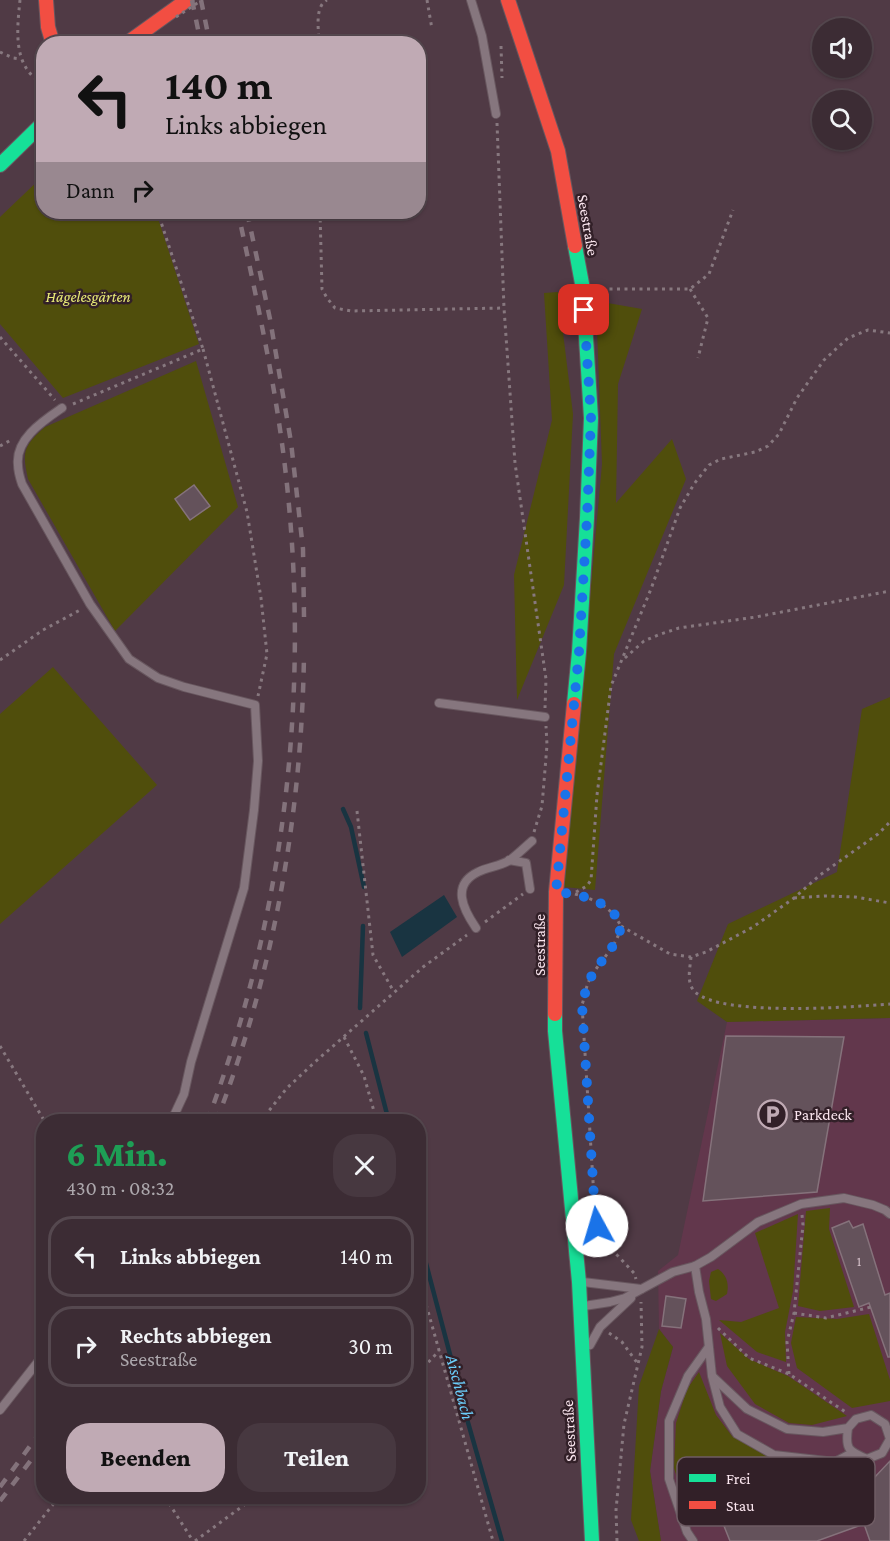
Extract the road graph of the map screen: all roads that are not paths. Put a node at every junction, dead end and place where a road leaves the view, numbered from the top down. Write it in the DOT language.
graph roads {
  1 [pos="46,0"];
  2 [pos="187,0"];
  3 [pos="471,0"];
  4 [pos="508,0"];
  5 [pos="50,36"];
  6 [pos="137,36"];
  7 [pos="496,114"];
  8 [pos="36,130"];
  9 [pos="0,165"];
  10 [pos="62,408"];
  11 [pos="439,703"];
  12 [pos="545,717"];
  13 [pos="532,840"];
  14 [pos="509,861"];
  15 [pos="530,889"];
  16 [pos="476,928"];
  17 [pos="175,1114"];
  18 [pos="890,1214"];
  19 [pos="695,1266"];
  20 [pos="579,1282"];
  21 [pos="641,1289"];
  22 [pos="579,1306"];
  23 [pos="708,1348"];
  24 [pos="582,1361"];
  25 [pos="36,1364"];
  26 [pos="712,1376"];
  27 [pos="0,1410"];
  28 [pos="848,1428"];
  29 [pos="852,1453"];
  30 [pos="791,1457"];
  31 [pos="844,1457"];
  32 [pos="862,1457"];
  33 [pos="872,1457"];
  34 [pos="677,1503"];
  35 [pos="685,1526"];
  36 [pos="592,1541"];
  37 [pos="693,1541"];
  1 -- 5 [label="main road"];
  2 -- 6 [label="main road"];
  3 -- 7 [label="lane"];
  4 -- 20 [label="main road, Seestraße"];
  8 -- 9 [label="main road"];
  10 -- 17 [label="lane"];
  11 -- 12 [label="lane"];
  13 -- 14 [label="lane"];
  14 -- 15 [label="lane"];
  14 -- 16 [label="lane"];
  18 -- 19 [label="lane"];
  19 -- 21 [label="lane"];
  19 -- 23 [label="lane"];
  20 -- 21 [label="lane"];
  20 -- 22 [label="main road, Seestraße"];
  21 -- 22 [label="lane"];
  21 -- 24 [label="lane"];
  22 -- 24 [label="main road, Seestraße"];
  23 -- 26 [label="lane"];
  23 -- 34 [label="lane"];
  24 -- 36 [label="main road, Seestraße"];
  25 -- 27 [label="lane"];
  26 -- 28 [label="lane"];
  26 -- 30 [label="lane"];
  28 -- 29 [label="lane"];
  28 -- 33 [label="lane"];
  29 -- 31 [label="lane"];
  29 -- 32 [label="lane"];
  35 -- 37 [label="lane"];
}
